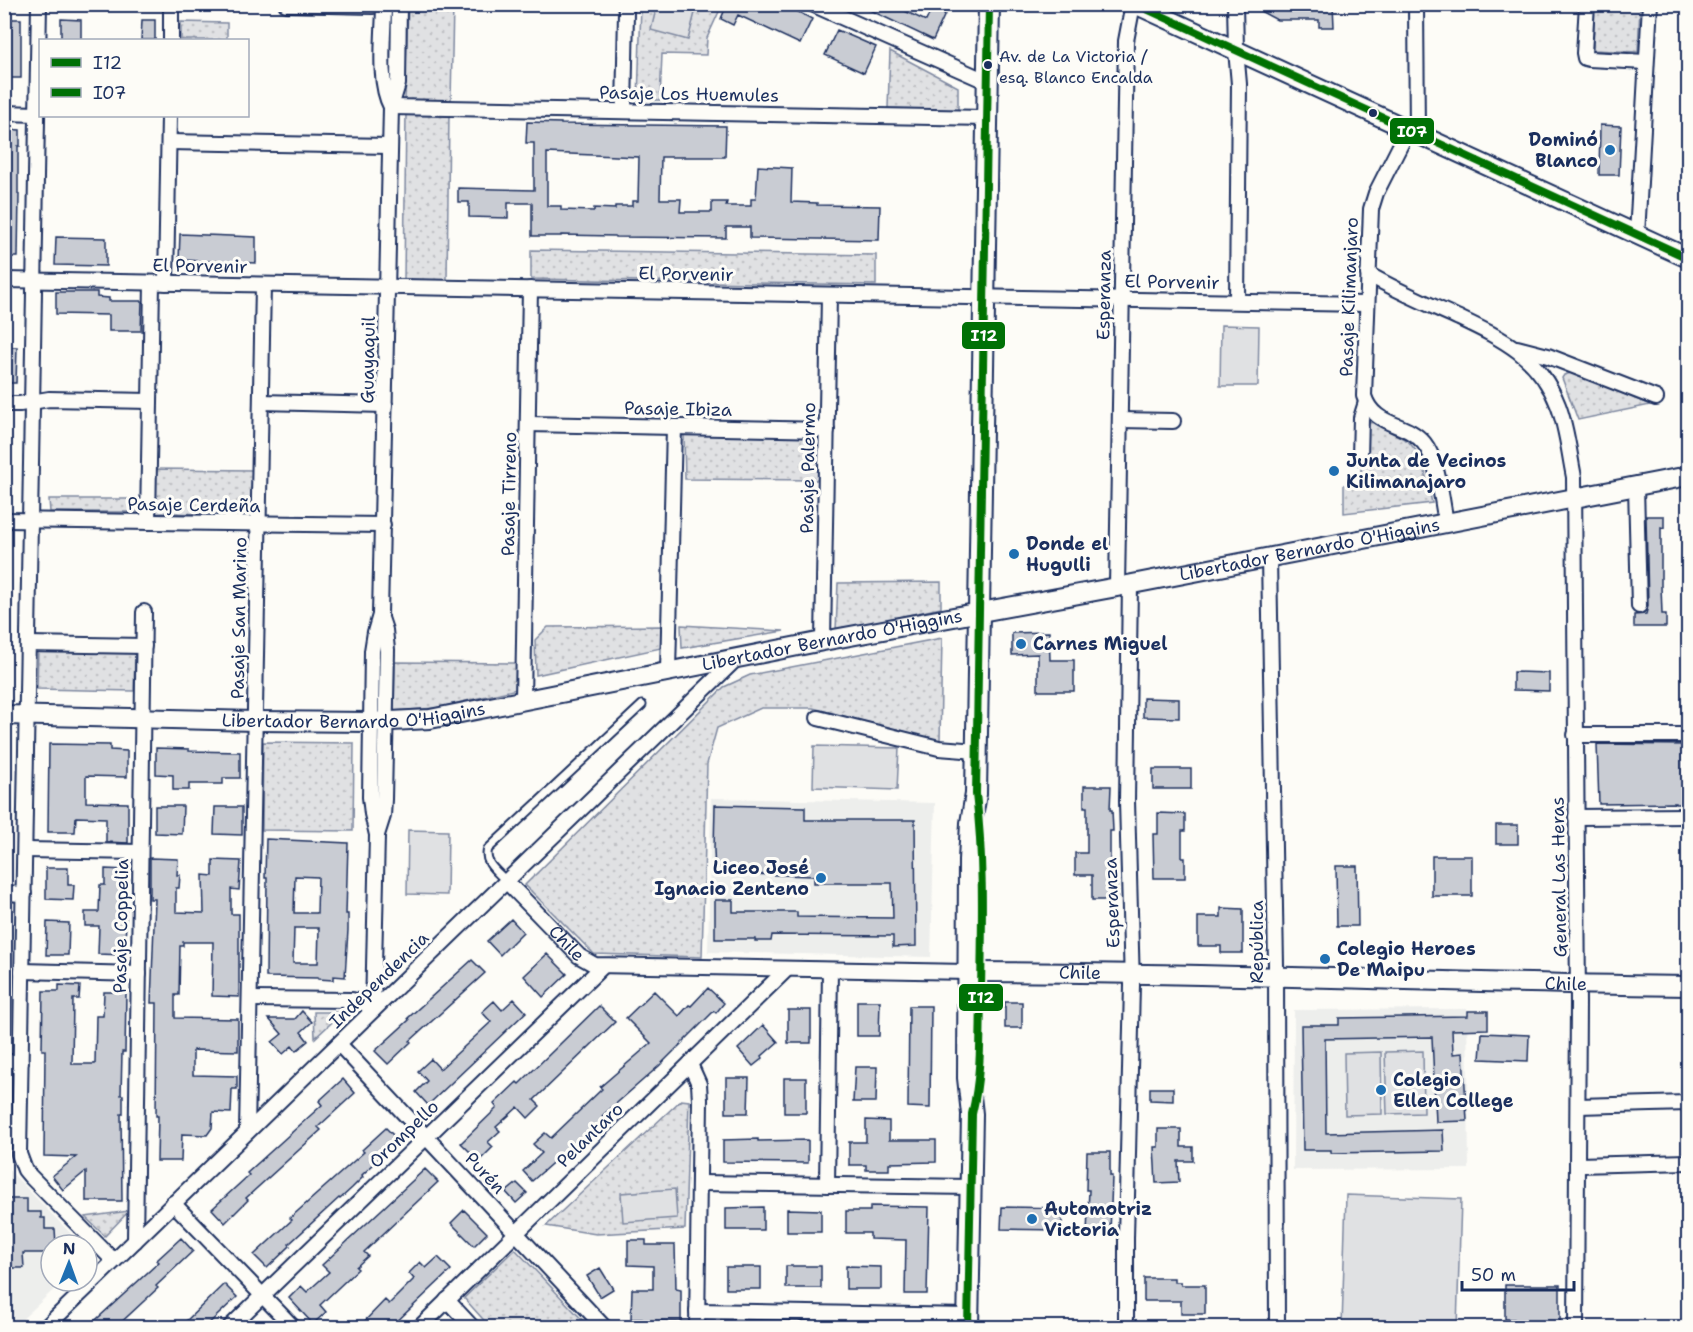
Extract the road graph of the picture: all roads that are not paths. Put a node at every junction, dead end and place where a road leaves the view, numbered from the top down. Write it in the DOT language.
graph roads {
  1 [pos="39,4"];
  2 [pos="171,4"];
  3 [pos="286,4"];
  4 [pos="379,4"];
  5 [pos="384,4"];
  6 [pos="399,4"];
  7 [pos="625,4"];
  8 [pos="812,4"];
  9 [pos="989,4"];
  10 [pos="1134,4"];
  11 [pos="1235,4"];
  12 [pos="1416,4"];
  13 [pos="1587,4"];
  14 [pos="1650,4"];
  15 [pos="171,39"];
  16 [pos="1236,50"];
  17 [pos="1646,62"];
  18 [pos="988,82"];
  19 [pos="391,107"];
  20 [pos="624,111"];
  21 [pos="4,113"];
  22 [pos="37,114"];
  23 [pos="169,117"];
  24 [pos="987,118"];
  25 [pos="1412,132"];
  26 [pos="169,142"];
  27 [pos="390,146"];
  28 [pos="1638,235"];
  29 [pos="1689,258"];
  30 [pos="1368,274"];
  31 [pos="4,280"];
  32 [pos="34,281"];
  33 [pos="152,283"];
  34 [pos="166,283"];
  35 [pos="263,285"];
  36 [pos="388,287"];
  37 [pos="530,289"];
  38 [pos="829,295"];
  39 [pos="984,297"];
  40 [pos="1122,300"];
  41 [pos="1237,302"];
  42 [pos="1367,304"];
  43 [pos="1515,347"];
  44 [pos="1656,398"];
  45 [pos="150,401"];
  46 [pos="32,402"];
  47 [pos="261,402"];
  48 [pos="1366,402"];
  49 [pos="4,404"];
  50 [pos="385,405"];
  51 [pos="1120,420"];
  52 [pos="1173,421"];
  53 [pos="528,424"];
  54 [pos="674,427"];
  55 [pos="827,430"];
  56 [pos="1360,457"];
  57 [pos="1689,476"];
  58 [pos="1636,486"];
  59 [pos="1573,498"];
  60 [pos="4,520"];
  61 [pos="30,520"];
  62 [pos="148,522"];
  63 [pos="1446,523"];
  64 [pos="258,524"];
  65 [pos="382,525"];
  66 [pos="1269,557"];
  67 [pos="1124,586"];
  68 [pos="1639,606"];
  69 [pos="144,612"];
  70 [pos="979,612"];
  71 [pos="823,641"];
  72 [pos="28,644"];
  73 [pos="144,645"];
  74 [pos="737,658"];
  75 [pos="668,671"];
  76 [pos="524,700"];
  77 [pos="642,705"];
  78 [pos="4,715"];
  79 [pos="27,716"];
  80 [pos="142,718"];
  81 [pos="818,718"];
  82 [pos="255,722"];
  83 [pos="378,722"];
  84 [pos="1575,735"];
  85 [pos="1689,735"];
  86 [pos="976,751"];
  87 [pos="1689,816"];
  88 [pos="1576,817"];
  89 [pos="24,850"];
  90 [pos="140,852"];
  91 [pos="506,881"];
  92 [pos="4,893"];
  93 [pos="24,894"];
  94 [pos="603,966"];
  95 [pos="787,969"];
  96 [pos="830,970"];
  97 [pos="22,971"];
  98 [pos="975,972"];
  99 [pos="139,974"];
  100 [pos="1132,974"];
  101 [pos="1276,977"];
  102 [pos="1578,985"];
  103 [pos="1689,986"];
  104 [pos="250,999"];
  105 [pos="373,1010"];
  106 [pos="339,1044"];
  107 [pos="4,1062"];
  108 [pos="21,1062"];
  109 [pos="690,1064"];
  110 [pos="1689,1104"];
  111 [pos="1578,1106"];
  112 [pos="247,1132"];
  113 [pos="426,1137"];
  114 [pos="1689,1162"];
  115 [pos="1578,1165"];
  116 [pos="699,1183"];
  117 [pos="827,1185"];
  118 [pos="971,1187"];
  119 [pos="173,1203"];
  120 [pos="516,1233"];
  121 [pos="135,1241"];
  122 [pos="114,1261"];
  123 [pos="262,1296"];
  124 [pos="447,1300"];
  125 [pos="697,1311"];
  126 [pos="968,1322"];
  127 [pos="47,1327"];
  128 [pos="229,1328"];
  129 [pos="294,1328"];
  130 [pos="419,1328"];
  131 [pos="473,1328"];
  132 [pos="605,1328"];
  133 [pos="697,1328"];
  134 [pos="1126,1328"];
  135 [pos="1277,1328"];
  136 [pos="1576,1328"];
  1 -- 22 [label="street"];
  2 -- 15 [label="street"];
  3 -- 4 [label="street"];
  5 -- 19 [label="street, Guayaquil"];
  6 -- 19 [label="street, Guayaquil"];
  7 -- 20 [label="street"];
  8 -- 18 [label="street"];
  9 -- 18 [label="main road"];
  10 -- 16 [label="street"];
  10 -- 40 [label="street, Esperanza"];
  11 -- 16 [label="street"];
  12 -- 25 [label="street, Pasaje Kilimanjaro"];
  13 -- 17 [label="street"];
  14 -- 17 [label="street"];
  16 -- 25 [label="street"];
  16 -- 41 [label="street"];
  17 -- 28 [label="street"];
  18 -- 24 [label="main road"];
  19 -- 20 [label="street, Pasaje Los Huemules"];
  19 -- 27 [label="street, Guayaquil"];
  20 -- 24 [label="street, Pasaje Los Huemules"];
  21 -- 22 [label="street"];
  22 -- 32 [label="street"];
  23 -- 26 [label="street"];
  24 -- 39 [label="main road"];
  25 -- 28 [label="street"];
  25 -- 30 [label="street, Pasaje Kilimanjaro"];
  26 -- 27 [label="street"];
  26 -- 34 [label="street"];
  27 -- 36 [label="street, Guayaquil"];
  28 -- 29 [label="street"];
  30 -- 42 [label="street, Pasaje Kilimanjaro"];
  30 -- 43 [label="street"];
  31 -- 32 [label="street, El Porvenir"];
  32 -- 33 [label="street, El Porvenir"];
  32 -- 46 [label="street"];
  33 -- 34 [label="street, El Porvenir"];
  33 -- 45 [label="street"];
  34 -- 35 [label="street, El Porvenir"];
  35 -- 36 [label="street, El Porvenir"];
  35 -- 47 [label="street, Pasaje San Marino"];
  36 -- 37 [label="street, El Porvenir"];
  36 -- 50 [label="street, Guayaquil"];
  37 -- 38 [label="street, El Porvenir"];
  37 -- 53 [label="street, Pasaje Tirreno"];
  38 -- 39 [label="street, El Porvenir"];
  38 -- 55 [label="street, Pasaje Palermo"];
  39 -- 40 [label="street, El Porvenir"];
  39 -- 70 [label="main road"];
  40 -- 41 [label="street, El Porvenir"];
  40 -- 51 [label="street, Esperanza"];
  41 -- 42 [label="street, El Porvenir"];
  42 -- 48 [label="street, Pasaje Kilimanjaro"];
  43 -- 44 [label="street"];
  43 -- 59 [label="street"];
  45 -- 46 [label="street"];
  45 -- 62 [label="street"];
  46 -- 49 [label="street"];
  46 -- 61 [label="street"];
  47 -- 50 [label="street"];
  47 -- 64 [label="street, Pasaje San Marino"];
  48 -- 56 [label="street, Pasaje Kilimanjaro"];
  48 -- 63 [label="street, Pasaje Kilimanjaro"];
  50 -- 65 [label="street, Guayaquil"];
  51 -- 52 [label="street"];
  51 -- 67 [label="street, Esperanza"];
  53 -- 54 [label="street, Pasaje Ibiza"];
  53 -- 76 [label="street, Pasaje Tirreno"];
  54 -- 55 [label="street, Pasaje Ibiza"];
  54 -- 75 [label="street"];
  55 -- 71 [label="street, Pasaje Palermo"];
  57 -- 58 [label="street, Libertador Bernardo O'Higgins"];
  58 -- 59 [label="street, Libertador Bernardo O'Higgins"];
  58 -- 68 [label="street"];
  59 -- 63 [label="street, Libertador Bernardo O'Higgins"];
  59 -- 84 [label="street, General Las Heras"];
  60 -- 61 [label="street, Pasaje Cerdeña"];
  61 -- 62 [label="street, Pasaje Cerdeña"];
  61 -- 72 [label="street"];
  62 -- 64 [label="street, Pasaje Cerdeña"];
  63 -- 66 [label="street, Libertador Bernardo O'Higgins"];
  64 -- 65 [label="street, Pasaje Cerdeña"];
  64 -- 82 [label="street, Pasaje San Marino"];
  65 -- 83 [label="street, Guayaquil"];
  66 -- 67 [label="street, Libertador Bernardo O'Higgins"];
  66 -- 101 [label="street, República"];
  67 -- 70 [label="street, Libertador Bernardo O'Higgins"];
  67 -- 100 [label="street, Esperanza"];
  69 -- 73 [label="street, Pasaje Coppelia"];
  70 -- 71 [label="street, Libertador Bernardo O'Higgins"];
  70 -- 86 [label="main road"];
  71 -- 74 [label="street, Libertador Bernardo O'Higgins"];
  72 -- 73 [label="street"];
  72 -- 79 [label="street"];
  73 -- 80 [label="street, Pasaje Coppelia"];
  74 -- 75 [label="street, Libertador Bernardo O'Higgins"];
  74 -- 91 [label="street, Independencia"];
  75 -- 76 [label="street, Libertador Bernardo O'Higgins"];
  76 -- 83 [label="street, Libertador Bernardo O'Higgins"];
  77 -- 91 [label="lane"];
  78 -- 79 [label="street, Libertador Bernardo O'Higgins"];
  79 -- 80 [label="street, Libertador Bernardo O'Higgins"];
  79 -- 89 [label="street"];
  80 -- 82 [label="street, Libertador Bernardo O'Higgins"];
  80 -- 90 [label="street, Pasaje Coppelia"];
  81 -- 86 [label="street"];
  82 -- 83 [label="street, Libertador Bernardo O'Higgins"];
  82 -- 104 [label="street, Pasaje San Marino"];
  83 -- 105 [label="street, Guayaquil"];
  84 -- 85 [label="street"];
  84 -- 88 [label="street, General Las Heras"];
  86 -- 98 [label="main road"];
  87 -- 88 [label="street"];
  88 -- 102 [label="street, General Las Heras"];
  89 -- 90 [label="street"];
  89 -- 93 [label="street"];
  90 -- 99 [label="street, Pasaje Coppelia"];
  91 -- 94 [label="street, Chile"];
  91 -- 105 [label="street, Independencia"];
  92 -- 93 [label="street"];
  93 -- 97 [label="street"];
  94 -- 95 [label="street, Chile"];
  94 -- 113 [label="street, Orompello"];
  95 -- 96 [label="street, Chile"];
  95 -- 109 [label="street, Pelantaro"];
  96 -- 98 [label="street, Chile"];
  96 -- 117 [label="street"];
  97 -- 99 [label="street"];
  97 -- 108 [label="street"];
  98 -- 100 [label="street, Chile"];
  98 -- 118 [label="main road"];
  99 -- 121 [label="street, Pasaje Coppelia"];
  100 -- 101 [label="street, Chile"];
  100 -- 134 [label="street, Esperanza"];
  101 -- 102 [label="street, Chile"];
  101 -- 135 [label="street, República"];
  102 -- 103 [label="street, Chile"];
  102 -- 111 [label="street, General Las Heras"];
  104 -- 105 [label="street"];
  104 -- 112 [label="street, Pasaje San Marino"];
  105 -- 106 [label="street, Independencia"];
  106 -- 112 [label="street, Independencia"];
  106 -- 113 [label="street, Purén"];
  107 -- 108 [label="street"];
  108 -- 122 [label="street"];
  109 -- 116 [label="street"];
  109 -- 120 [label="street, Pelantaro"];
  110 -- 111 [label="street"];
  111 -- 115 [label="street, General Las Heras"];
  112 -- 119 [label="street, Independencia"];
  113 -- 120 [label="street, Purén"];
  113 -- 123 [label="street, Orompello"];
  114 -- 115 [label="street"];
  115 -- 136 [label="street, General Las Heras"];
  116 -- 117 [label="street"];
  116 -- 125 [label="street"];
  117 -- 118 [label="street"];
  118 -- 126 [label="main road"];
  119 -- 121 [label="street, Independencia"];
  119 -- 123 [label="street"];
  120 -- 124 [label="street, Pelantaro"];
  120 -- 132 [label="street, Purén"];
  121 -- 122 [label="street, Independencia"];
  122 -- 127 [label="street, Independencia"];
  123 -- 128 [label="street, Orompello"];
  123 -- 129 [label="street"];
  124 -- 130 [label="street, Pelantaro"];
  124 -- 131 [label="street"];
  125 -- 126 [label="street"];
  125 -- 133 [label="street"];
}
